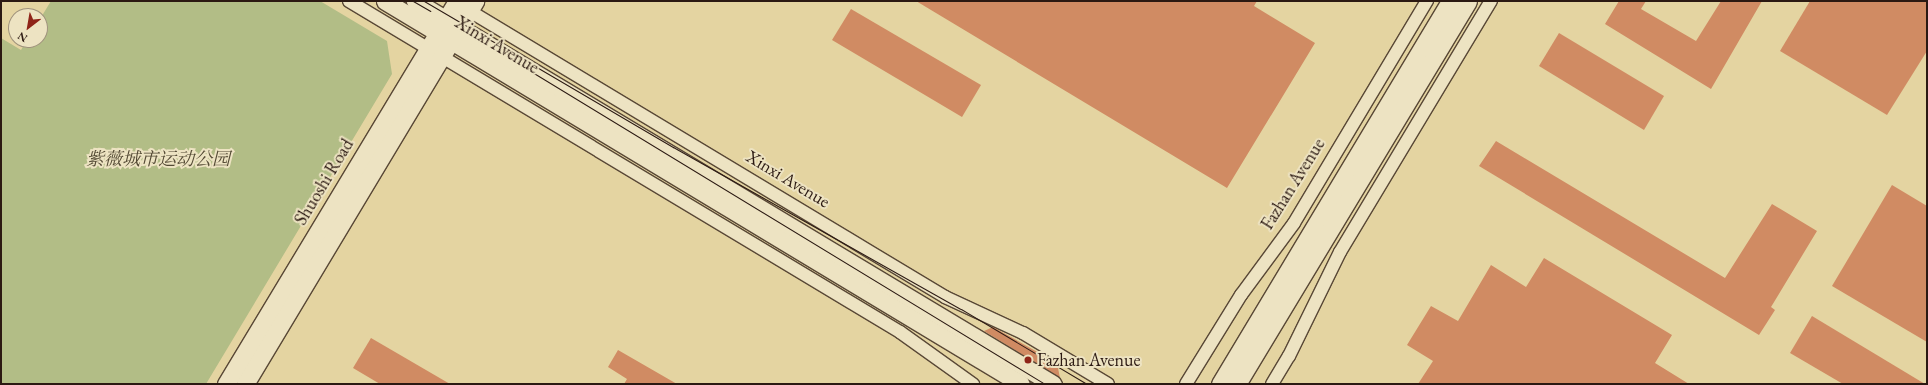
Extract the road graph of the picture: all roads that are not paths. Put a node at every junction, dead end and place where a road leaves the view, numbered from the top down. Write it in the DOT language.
graph roads {
  1 [pos="348,1"];
  2 [pos="385,1"];
  3 [pos="415,1"];
  4 [pos="1427,1"];
  5 [pos="1450,1"];
  6 [pos="1468,1"];
  7 [pos="1491,1"];
  8 [pos="462,3"];
  9 [pos="449,30"];
  10 [pos="435,53"];
  11 [pos="226,384"];
  12 [pos="245,384"];
  13 [pos="973,384"];
  14 [pos="1021,384"];
  15 [pos="1053,384"];
  16 [pos="1108,384"];
  17 [pos="1186,384"];
  18 [pos="1220,384"];
  19 [pos="1237,384"];
  20 [pos="1272,384"];
  1 -- 10 [label="street"];
  2 -- 9 [label="street, Xinxi Avenue"];
  3 -- 9 [label="street, Xinxi Avenue"];
  4 -- 17 [label="street, Fazhan Avenue"];
  5 -- 18 [label="street"];
  6 -- 19 [label="street"];
  7 -- 20 [label="street"];
  8 -- 9 [label="street, Shuoshi Road"];
  8 -- 16 [label="street, Xinxi Avenue"];
  9 -- 10 [label="street, Shuoshi Road"];
  9 -- 14 [label="street, Xinxi Avenue"];
  9 -- 15 [label="street, Xinxi Avenue"];
  10 -- 11 [label="street, Shuoshi Road"];
  10 -- 12 [label="street, Shuoshi Road"];
  10 -- 13 [label="street"];
}
